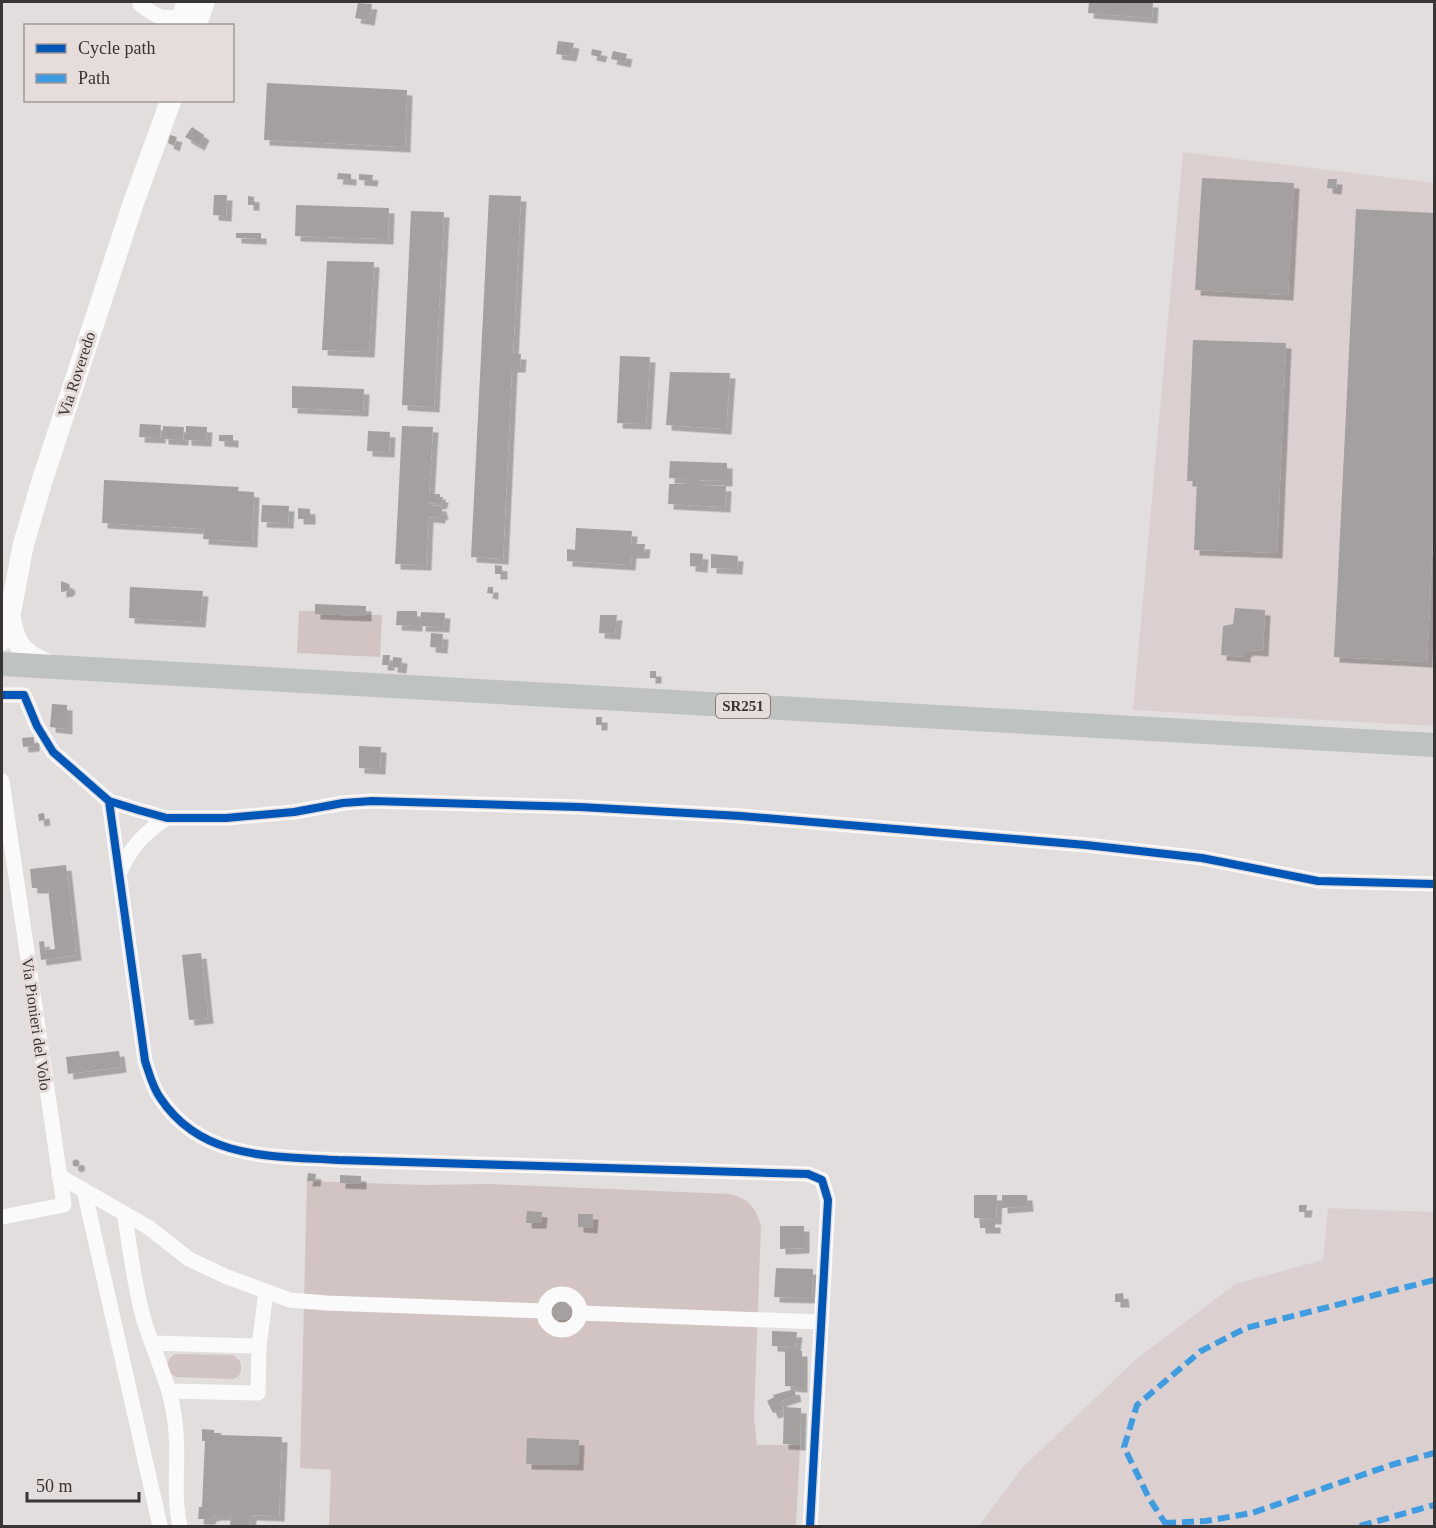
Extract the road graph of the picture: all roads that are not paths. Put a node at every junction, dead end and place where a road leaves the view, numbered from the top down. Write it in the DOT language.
graph roads {
  1 [pos="204,2"];
  2 [pos="139,3"];
  3 [pos="188,14"];
  4 [pos="153,24"];
  5 [pos="156,102"];
  6 [pos="170,102"];
  7 [pos="132,204"];
  8 [pos="23,546"];
  9 [pos="2,573"];
  10 [pos="10,615"];
  11 [pos="2,640"];
  12 [pos="2,664"];
  13 [pos="52,666"];
  14 [pos="2,695"];
  15 [pos="1434,745"];
  16 [pos="2,781"];
  17 [pos="109,801"];
  18 [pos="167,818"];
  19 [pos="120,872"];
  20 [pos="1434,884"];
  21 [pos="59,1176"];
  22 [pos="84,1190"];
  23 [pos="124,1213"];
  24 [pos="2,1217"];
  25 [pos="266,1292"];
  26 [pos="544,1311"];
  27 [pos="580,1313"];
  28 [pos="820,1322"];
  29 [pos="152,1343"];
  30 [pos="259,1346"];
  31 [pos="169,1391"];
  32 [pos="160,1527"];
  33 [pos="180,1527"];
  34 [pos="810,1527"];
  1 -- 3 [label="main road"];
  2 -- 3 [label="street"];
  2 -- 4 [label="street"];
  5 -- 7 [label="main road, Via Roveredo"];
  6 -- 7 [label="main road, Via Roveredo"];
  7 -- 8 [label="main road, Via Roveredo"];
  8 -- 9 [label="main road, Via Roveredo"];
  8 -- 10 [label="main road, Via Roveredo"];
  10 -- 11 [label="main road, Via Roveredo"];
  10 -- 13 [label="main road, Via Roveredo"];
  12 -- 13 [label="main road, SR251"];
  13 -- 15 [label="main road, SR251"];
  14 -- 17 [label="street"];
  16 -- 21 [label="street, Via Pionieri del Volo"];
  17 -- 18 [label="street"];
  17 -- 19 [label="street"];
  18 -- 19 [label="street"];
  18 -- 20 [label="street"];
  19 -- 28 [label="street"];
  21 -- 22 [label="street"];
  21 -- 24 [label="street, Via Pionieri del Volo"];
  22 -- 23 [label="street"];
  22 -- 32 [label="street"];
  23 -- 25 [label="street"];
  23 -- 29 [label="street"];
  25 -- 26 [label="street"];
  25 -- 30 [label="street"];
  26 -- 27 [label="street"];
  26 -- 27 [label="street"];
  27 -- 28 [label="street"];
  28 -- 34 [label="street"];
  29 -- 30 [label="street"];
  29 -- 31 [label="street"];
  30 -- 31 [label="street"];
  31 -- 33 [label="street"];
}
